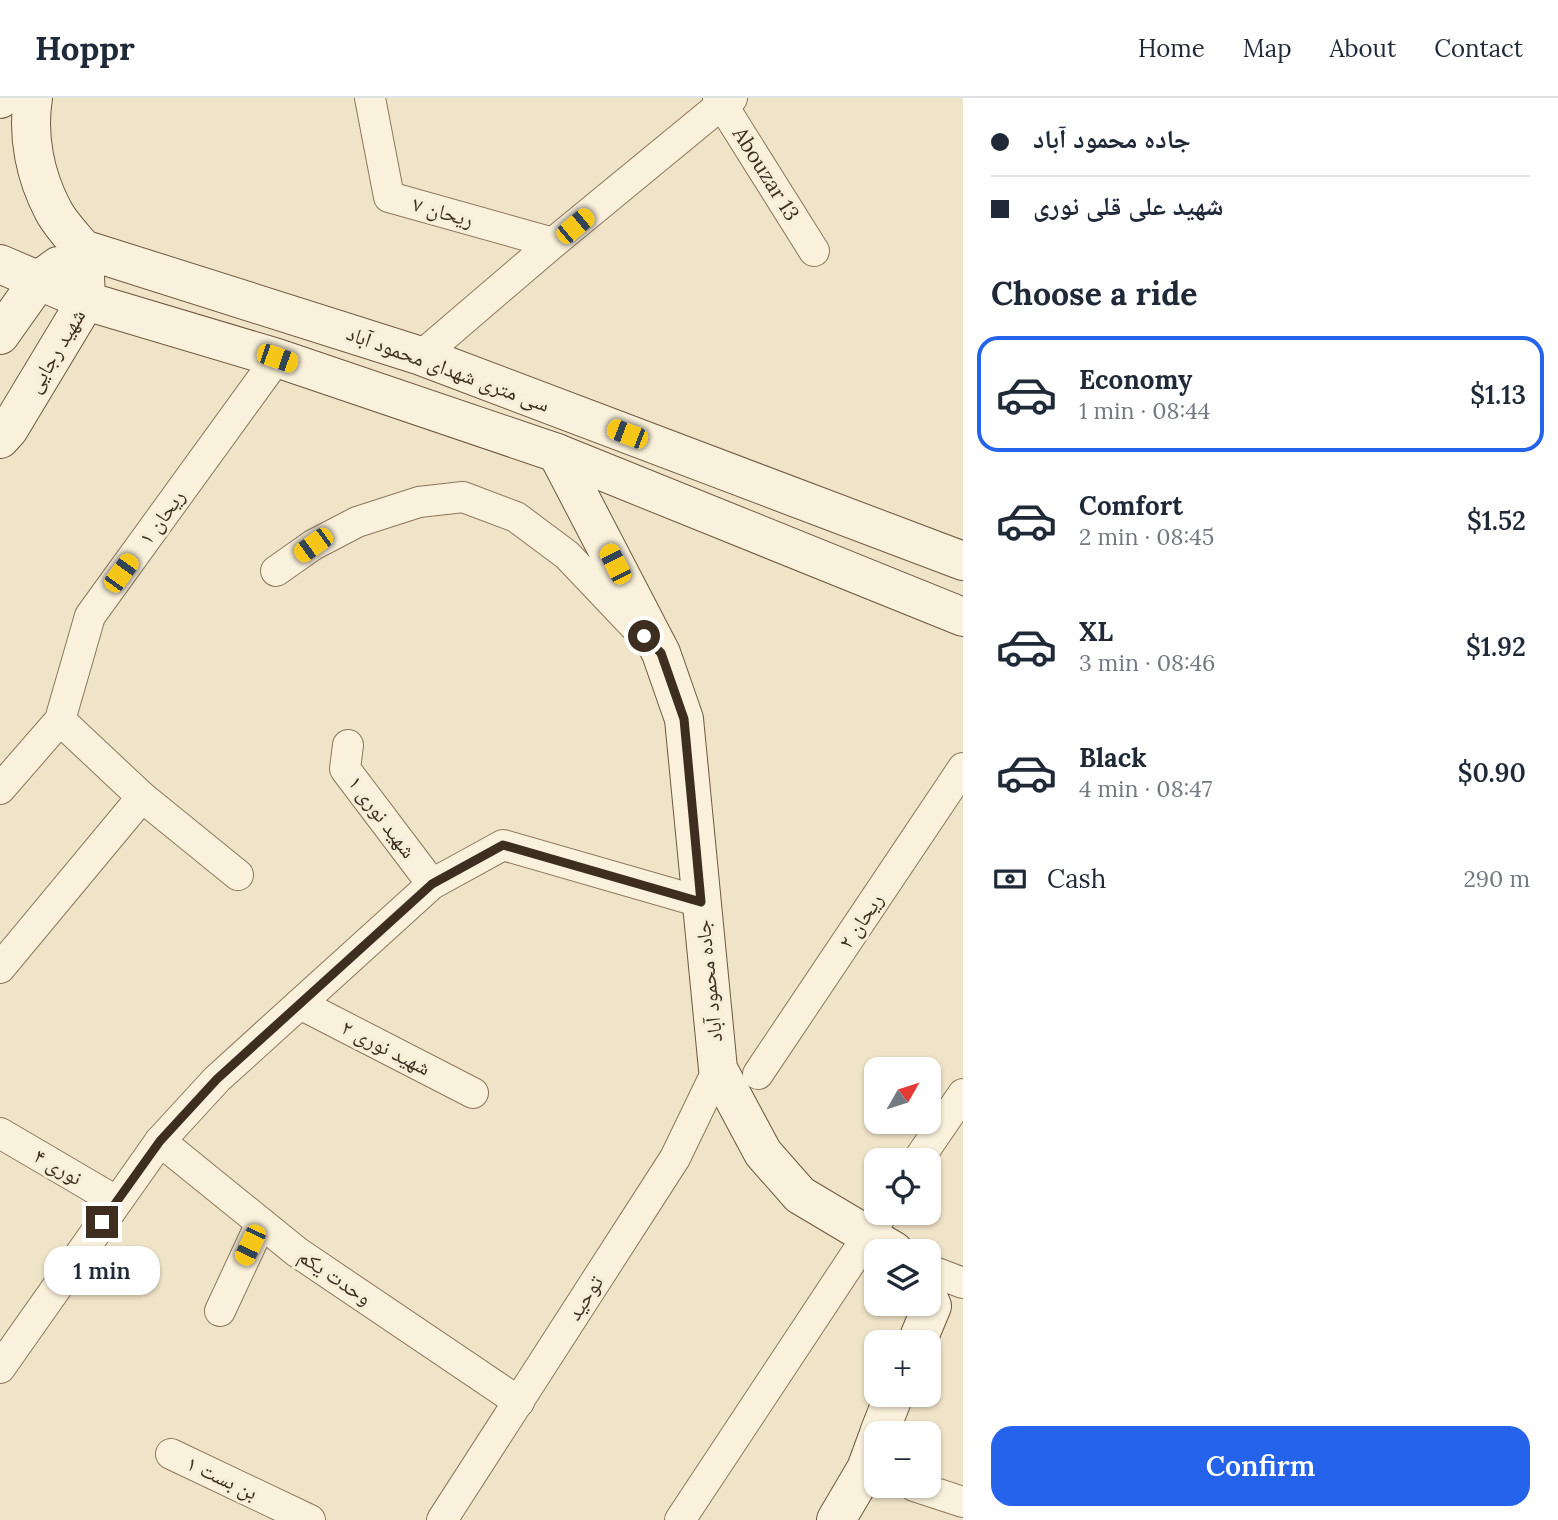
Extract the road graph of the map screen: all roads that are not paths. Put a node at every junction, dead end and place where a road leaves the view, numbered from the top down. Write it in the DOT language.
graph roads {
  1 [pos="33,98"];
  2 [pos="370,98"];
  3 [pos="724,100"];
  4 [pos="553,243"];
  5 [pos="83,249"];
  6 [pos="814,251"];
  7 [pos="0,264"];
  8 [pos="38,280"];
  9 [pos="86,301"];
  10 [pos="0,335"];
  11 [pos="421,356"];
  12 [pos="277,358"];
  13 [pos="0,391"];
  14 [pos="5,434"];
  15 [pos="557,453"];
  16 [pos="963,561"];
  17 [pos="276,571"];
  18 [pos="963,617"];
  19 [pos="661,653"];
  20 [pos="60,720"];
  21 [pos="348,745"];
  22 [pos="963,768"];
  23 [pos="0,789"];
  24 [pos="142,797"];
  25 [pos="238,875"];
  26 [pos="432,884"];
  27 [pos="701,902"];
  28 [pos="0,968"];
  29 [pos="300,1004"];
  30 [pos="718,1069"];
  31 [pos="758,1074"];
  32 [pos="473,1093"];
  33 [pos="963,1094"];
  34 [pos="0,1133"];
  35 [pos="160,1141"];
  36 [pos="926,1148"];
  37 [pos="116,1201"];
  38 [pos="261,1223"];
  39 [pos="881,1233"];
  40 [pos="941,1275"];
  41 [pos="963,1283"];
  42 [pos="220,1311"];
  43 [pos="0,1368"];
  44 [pos="519,1402"];
  45 [pos="171,1454"];
  46 [pos="864,1475"];
  47 [pos="941,1495"];
  48 [pos="963,1502"];
  49 [pos="310,1520"];
  50 [pos="442,1520"];
  51 [pos="680,1520"];
  52 [pos="836,1520"];
  1 -- 5 [label="main road"];
  2 -- 4 [label="street, ریحان ۷"];
  3 -- 4 [label="street"];
  3 -- 6 [label="street, Abouzar 13"];
  4 -- 11 [label="street"];
  5 -- 8 [label="main road"];
  5 -- 9 [label="main road, شهید رجایی"];
  5 -- 11 [label="main road, سی متری شهدای محمود آباد"];
  7 -- 8 [label="main road, سی متری شهدای محمود آباد"];
  8 -- 9 [label="main road, سی متری شهدای محمود آباد"];
  8 -- 10 [label="main road"];
  9 -- 12 [label="main road, سی متری شهدای محمود آباد"];
  9 -- 14 [label="main road, شهید رجایی"];
  11 -- 16 [label="main road, سی متری شهدای محمود آباد"];
  12 -- 15 [label="main road, سی متری شهدای محمود آباد"];
  12 -- 20 [label="street, ریحان ۱"];
  13 -- 14 [label="main road"];
  15 -- 18 [label="main road, سی متری شهدای محمود آباد"];
  15 -- 19 [label="main road, جاده محمود آباد"];
  17 -- 19 [label="street"];
  19 -- 27 [label="main road, جاده محمود آباد"];
  20 -- 23 [label="street, ریحان ۱"];
  20 -- 24 [label="street"];
  21 -- 26 [label="street, شهید نوری ۱"];
  22 -- 31 [label="street, ریحان ۲"];
  24 -- 25 [label="street"];
  24 -- 28 [label="street"];
  26 -- 27 [label="street"];
  26 -- 29 [label="street"];
  27 -- 30 [label="main road, جاده محمود آباد"];
  29 -- 32 [label="street, شهید نوری ۲"];
  29 -- 35 [label="street"];
  30 -- 39 [label="main road, جاده محمود آباد"];
  30 -- 44 [label="street, توحيد"];
  33 -- 36 [label="street"];
  34 -- 37 [label="street, نوری ۴"];
  35 -- 37 [label="street"];
  35 -- 38 [label="street, وحدت یکم"];
  37 -- 43 [label="street"];
  38 -- 42 [label="street"];
  38 -- 44 [label="street, وحدت یکم"];
  39 -- 51 [label="street"];
  40 -- 41 [label="street"];
  44 -- 50 [label="street, توحيد"];
  45 -- 49 [label="street, بن بست ۱"];
  46 -- 52 [label="main road"];
  47 -- 48 [label="street"];
}
